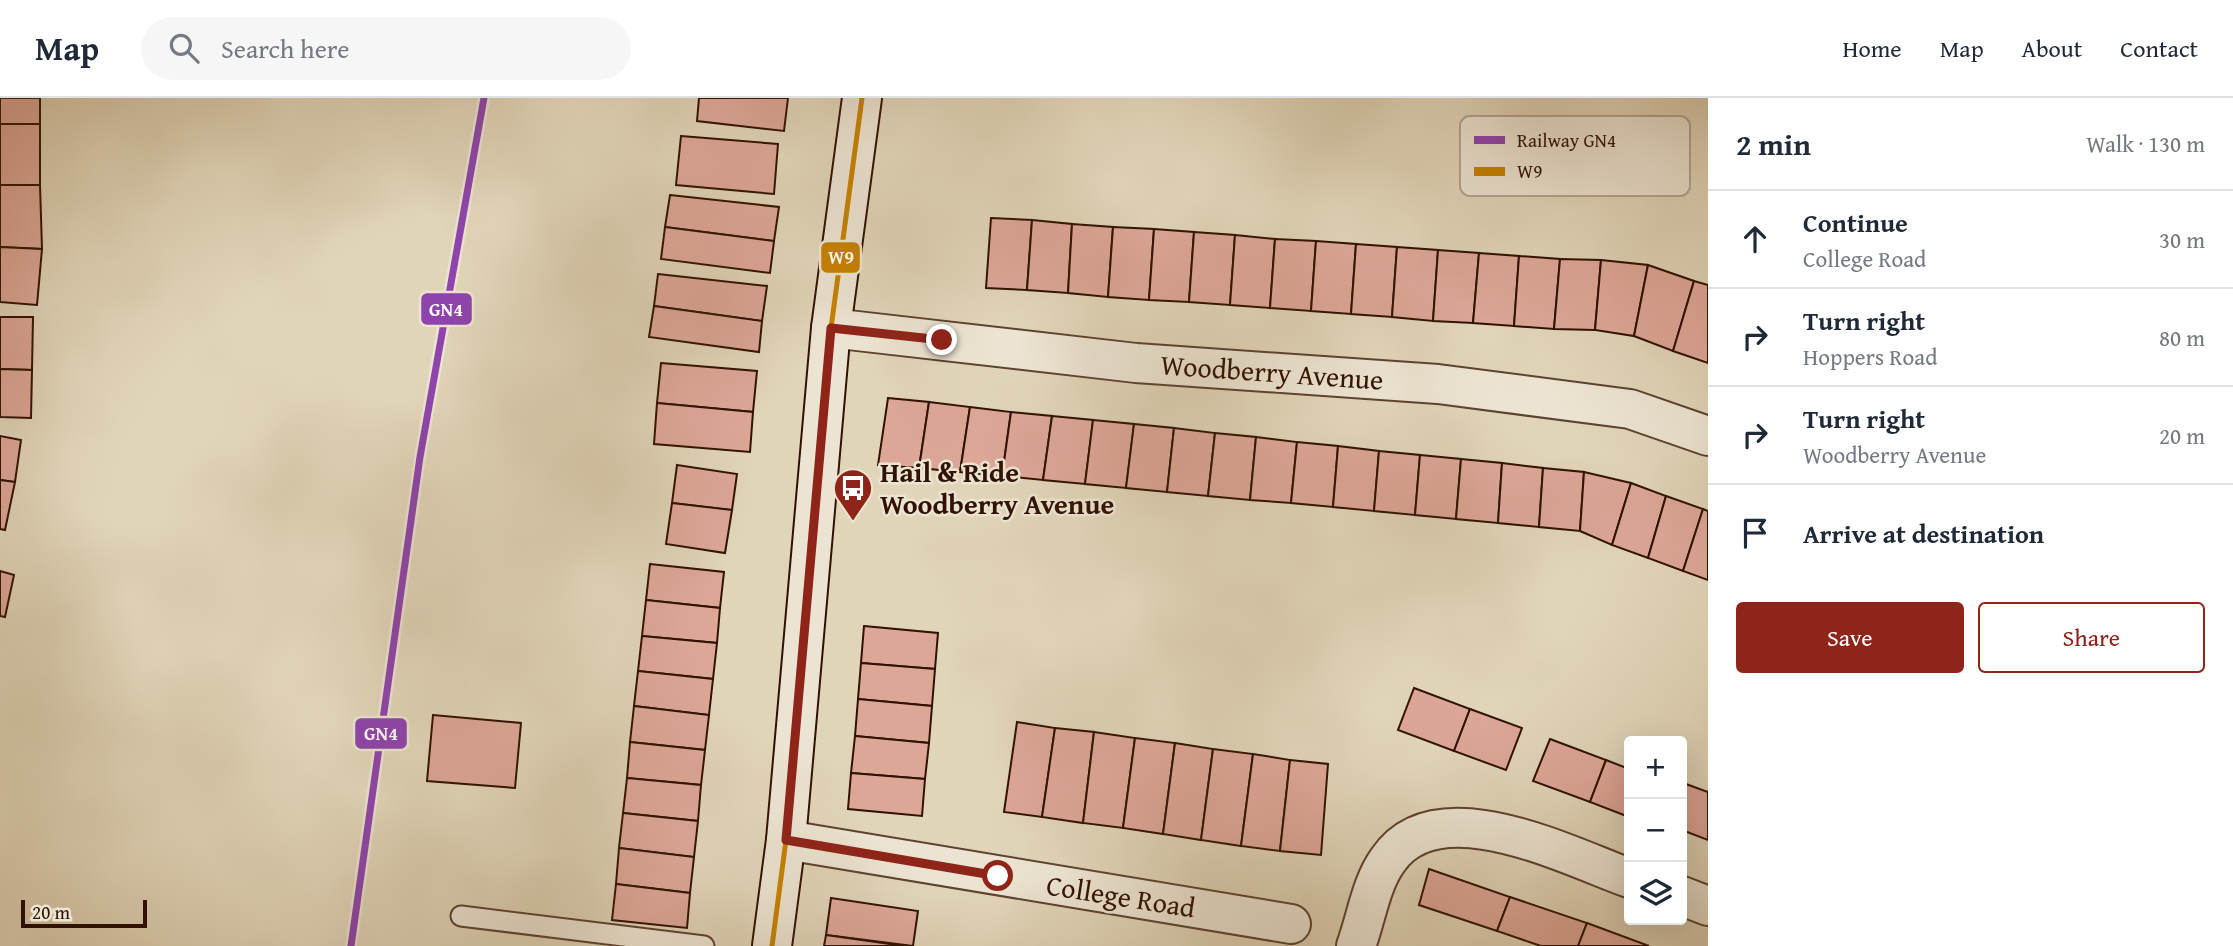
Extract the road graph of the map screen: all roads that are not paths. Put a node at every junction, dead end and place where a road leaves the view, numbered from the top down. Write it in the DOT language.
graph roads {
  1 [pos="862,98"];
  2 [pos="831,328"];
  3 [pos="1708,436"];
  4 [pos="786,840"];
  5 [pos="1624,876"];
  6 [pos="1687,898"];
  7 [pos="1708,906"];
  8 [pos="461,916"];
  9 [pos="1291,924"];
  10 [pos="704,946"];
  11 [pos="772,946"];
  12 [pos="1356,946"];
  1 -- 2 [label="street"];
  2 -- 3 [label="street, Woodberry Avenue"];
  2 -- 4 [label="street"];
  4 -- 9 [label="street, College Road"];
  4 -- 11 [label="street"];
  5 -- 12 [label="street"];
  6 -- 7 [label="street"];
  8 -- 10 [label="lane"];
}
